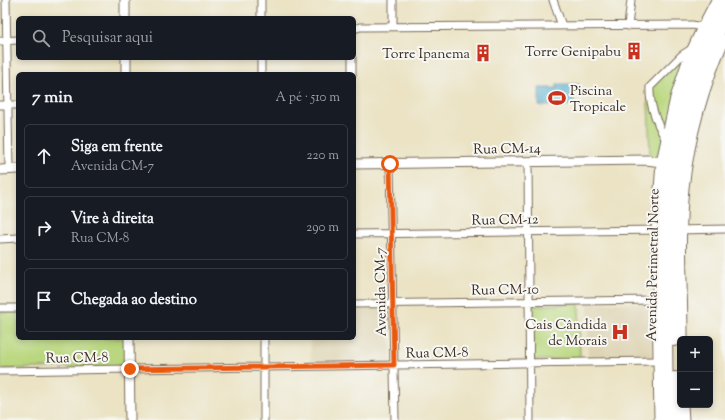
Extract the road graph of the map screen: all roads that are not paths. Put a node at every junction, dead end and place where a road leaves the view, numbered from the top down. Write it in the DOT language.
graph roads {
  1 [pos="6,0"];
  2 [pos="125,0"];
  3 [pos="260,0"];
  4 [pos="393,0"];
  5 [pos="553,0"];
  6 [pos="631,0"];
  7 [pos="716,0"];
  8 [pos="725,0"];
  9 [pos="126,16"];
  10 [pos="261,16"];
  11 [pos="725,18"];
  12 [pos="562,26"];
  13 [pos="628,26"];
  14 [pos="393,27"];
  15 [pos="702,27"];
  16 [pos="356,28"];
  17 [pos="725,39"];
  18 [pos="3,40"];
  19 [pos="16,40"];
  20 [pos="693,48"];
  21 [pos="126,60"];
  22 [pos="261,60"];
  23 [pos="352,60"];
  24 [pos="126,72"];
  25 [pos="261,72"];
  26 [pos="352,72"];
  27 [pos="703,96"];
  28 [pos="0,105"];
  29 [pos="8,105"];
  30 [pos="16,105"];
  31 [pos="691,112"];
  32 [pos="687,128"];
  33 [pos="666,140"];
  34 [pos="689,156"];
  35 [pos="528,162"];
  36 [pos="661,162"];
  37 [pos="356,164"];
  38 [pos="390,164"];
  39 [pos="9,169"];
  40 [pos="725,229"];
  41 [pos="669,230"];
  42 [pos="529,232"];
  43 [pos="356,234"];
  44 [pos="392,234"];
  45 [pos="16,238"];
  46 [pos="0,239"];
  47 [pos="656,300"];
  48 [pos="529,302"];
  49 [pos="393,303"];
  50 [pos="356,304"];
  51 [pos="0,308"];
  52 [pos="16,308"];
  53 [pos="683,336"];
  54 [pos="130,340"];
  55 [pos="264,340"];
  56 [pos="658,361"];
  57 [pos="530,363"];
  58 [pos="394,365"];
  59 [pos="264,367"];
  60 [pos="130,369"];
  61 [pos="0,371"];
  62 [pos="683,408"];
  63 [pos="130,420"];
  64 [pos="264,420"];
  65 [pos="395,420"];
  66 [pos="530,420"];
  67 [pos="659,420"];
  68 [pos="667,420"];
  69 [pos="676,420"];
  70 [pos="684,420"];
  1 -- 18 [label="street"];
  2 -- 9 [label="street"];
  3 -- 10 [label="street"];
  4 -- 14 [label="street"];
  5 -- 12 [label="street"];
  6 -- 13 [label="street"];
  7 -- 15 [label="street"];
  8 -- 41 [label="highway, Avenida Perimetral Norte"];
  11 -- 31 [label="highway, Avenida Perimetral Norte"];
  12 -- 13 [label="street"];
  12 -- 14 [label="street"];
  13 -- 15 [label="street"];
  14 -- 16 [label="street"];
  15 -- 20 [label="street"];
  17 -- 27 [label="street"];
  18 -- 19 [label="street"];
  18 -- 29 [label="street"];
  20 -- 33 [label="street"];
  20 -- 33 [label="street"];
  21 -- 24 [label="street"];
  22 -- 25 [label="street"];
  23 -- 26 [label="street"];
  27 -- 31 [label="highway"];
  27 -- 34 [label="street"];
  28 -- 29 [label="street"];
  29 -- 30 [label="street"];
  29 -- 39 [label="street"];
  31 -- 32 [label="highway, Avenida Perimetral Norte"];
  32 -- 34 [label="highway"];
  32 -- 41 [label="highway, Avenida Perimetral Norte"];
  33 -- 36 [label="street"];
  34 -- 41 [label="street"];
  35 -- 36 [label="street, Rua CM-14"];
  35 -- 38 [label="street, Rua CM-14"];
  35 -- 42 [label="street"];
  36 -- 41 [label="street"];
  37 -- 38 [label="street, Rua CM-14"];
  38 -- 44 [label="street, Avenida CM-7"];
  40 -- 41 [label="street, Rua CM-12"];
  41 -- 42 [label="street, Rua CM-12"];
  41 -- 47 [label="street"];
  41 -- 53 [label="street"];
  41 -- 68 [label="highway, Avenida Perimetral Norte"];
  41 -- 69 [label="highway, Avenida Perimetral Norte"];
  42 -- 44 [label="street, Rua CM-12"];
  42 -- 48 [label="street"];
  43 -- 44 [label="street, Rua CM-12"];
  44 -- 49 [label="street, Avenida CM-7"];
  45 -- 46 [label="street"];
  47 -- 48 [label="street, Rua CM-10"];
  47 -- 56 [label="street"];
  48 -- 49 [label="street, Rua CM-10"];
  48 -- 57 [label="street"];
  49 -- 50 [label="street, Rua CM-10"];
  49 -- 58 [label="street, Avenida CM-7"];
  51 -- 52 [label="street"];
  54 -- 60 [label="street"];
  55 -- 59 [label="street"];
  56 -- 57 [label="street, Rua CM-8"];
  56 -- 67 [label="street"];
  57 -- 58 [label="street, Rua CM-8"];
  57 -- 66 [label="street"];
  58 -- 59 [label="street, Rua CM-8"];
  58 -- 65 [label="street, Avenida CM-7"];
  59 -- 60 [label="street, Rua CM-8"];
  59 -- 64 [label="street"];
  60 -- 61 [label="street, Rua CM-8"];
  60 -- 63 [label="street"];
  62 -- 70 [label="street"];
}
